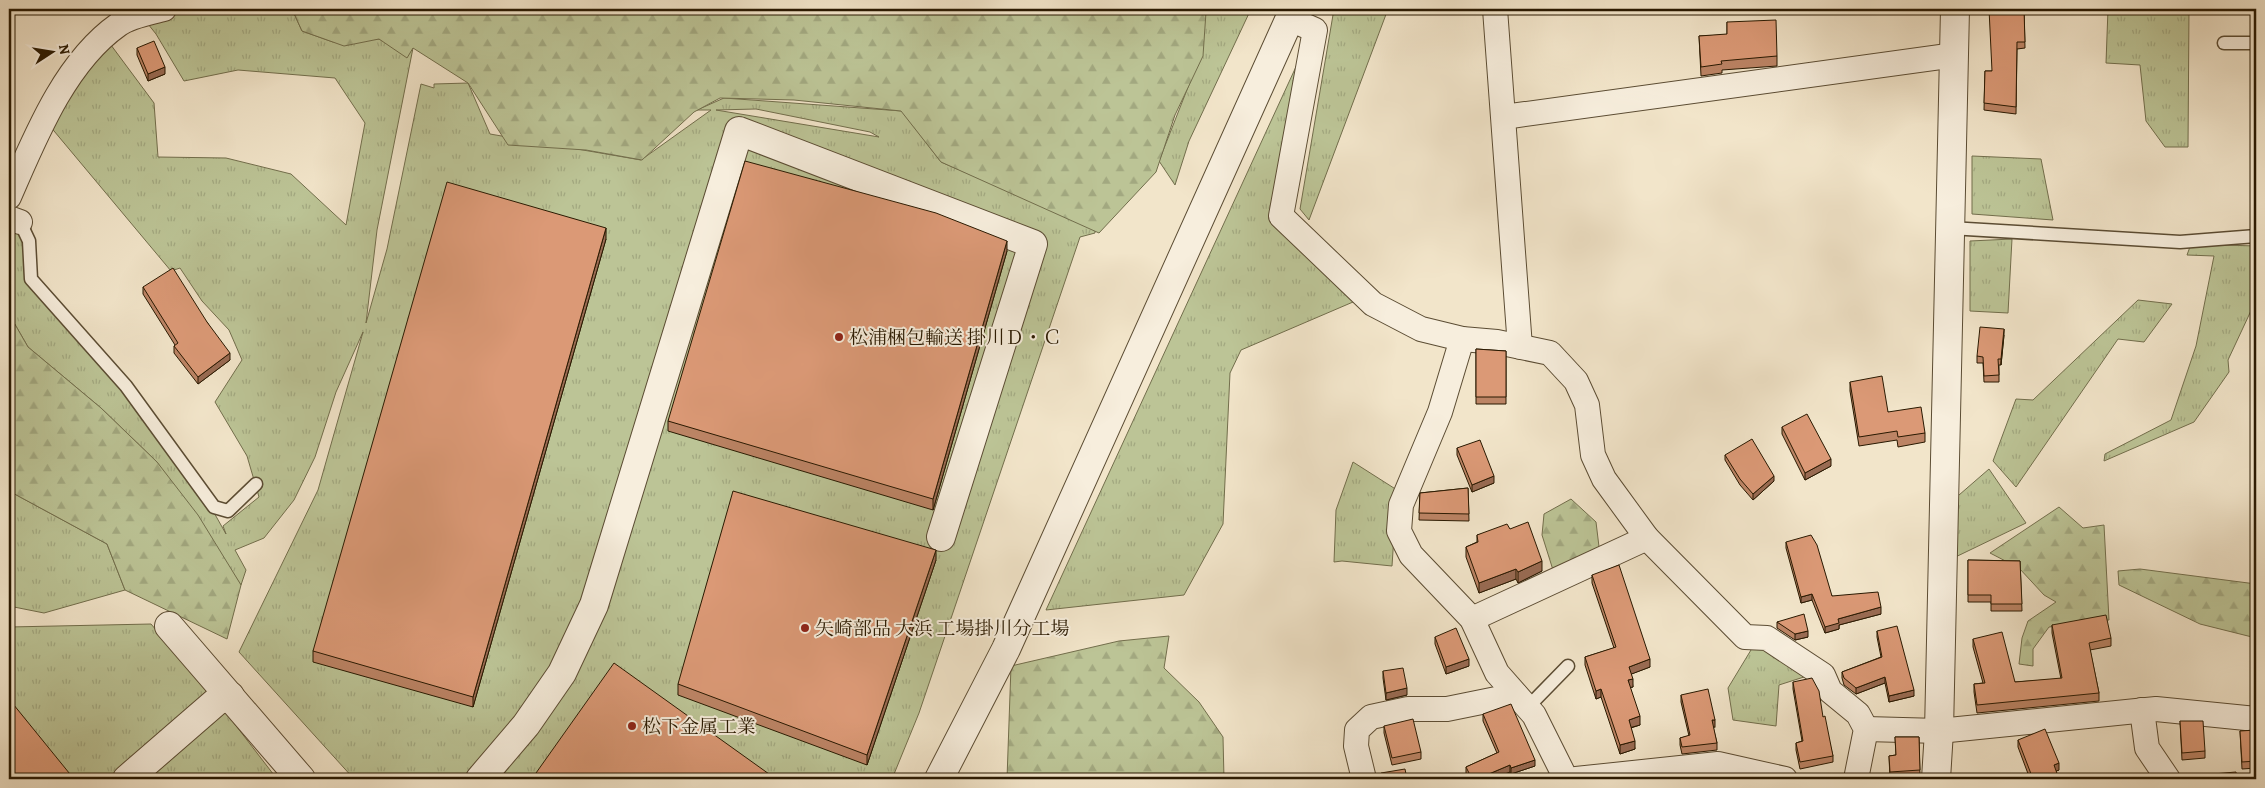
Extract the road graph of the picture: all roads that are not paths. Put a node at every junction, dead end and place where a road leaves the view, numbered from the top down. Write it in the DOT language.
graph roads {
  1 [pos="164,9"];
  2 [pos="1495,9"];
  3 [pos="1955,9"];
  4 [pos="1292,14"];
  5 [pos="2224,43"];
  6 [pos="2256,43"];
  7 [pos="1955,55"];
  8 [pos="1504,117"];
  9 [pos="9,197"];
  10 [pos="14,220"];
  11 [pos="1950,228"];
  12 [pos="2256,236"];
  13 [pos="1462,339"];
  14 [pos="1520,347"];
  15 [pos="256,484"];
  16 [pos="941,537"];
  17 [pos="1647,538"];
  18 [pos="1472,619"];
  19 [pos="169,626"];
  20 [pos="1568,666"];
  21 [pos="230,696"];
  22 [pos="1522,701"];
  23 [pos="2142,710"];
  24 [pos="2256,719"];
  25 [pos="1866,729"];
  26 [pos="1939,731"];
  27 [pos="127,779"];
  28 [pos="301,779"];
  29 [pos="480,779"];
  30 [pos="939,779"];
  31 [pos="1364,779"];
  32 [pos="1566,779"];
  33 [pos="1576,779"];
  34 [pos="1786,779"];
  35 [pos="1856,779"];
  36 [pos="1936,779"];
  37 [pos="2168,779"];
  1 -- 9 [label="street"];
  2 -- 8 [label="street"];
  3 -- 7 [label="street"];
  4 -- 13 [label="street"];
  4 -- 30 [label="street"];
  5 -- 6 [label="lane"];
  7 -- 8 [label="street"];
  7 -- 11 [label="street"];
  8 -- 14 [label="street"];
  10 -- 15 [label="lane"];
  11 -- 12 [label="lane"];
  11 -- 26 [label="street"];
  13 -- 14 [label="street"];
  13 -- 18 [label="street"];
  14 -- 17 [label="street"];
  16 -- 29 [label="street"];
  17 -- 18 [label="street"];
  17 -- 25 [label="street"];
  18 -- 22 [label="street"];
  19 -- 21 [label="street"];
  20 -- 22 [label="lane"];
  21 -- 27 [label="street"];
  21 -- 28 [label="street"];
  22 -- 31 [label="street"];
  22 -- 32 [label="street"];
  23 -- 24 [label="street"];
  23 -- 26 [label="street"];
  23 -- 37 [label="street"];
  25 -- 26 [label="street"];
  25 -- 35 [label="street"];
  26 -- 36 [label="street"];
  33 -- 34 [label="street"];
}
